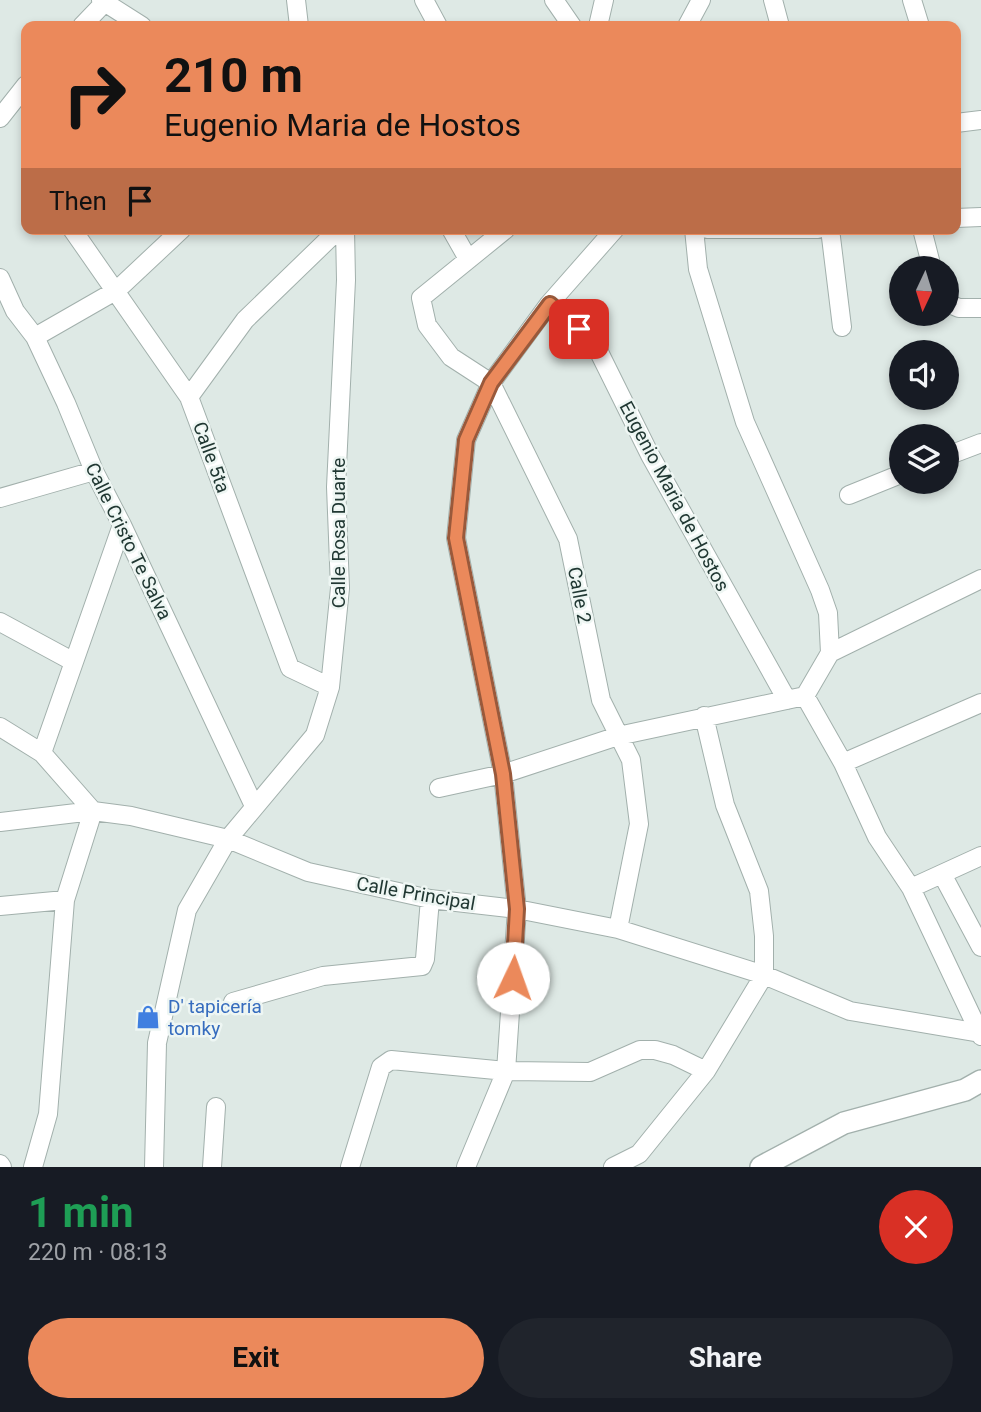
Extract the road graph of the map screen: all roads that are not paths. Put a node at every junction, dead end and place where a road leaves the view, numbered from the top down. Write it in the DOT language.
graph roads {
  1 [pos="296,0"];
  2 [pos="424,0"];
  3 [pos="554,0"];
  4 [pos="604,0"];
  5 [pos="701,0"];
  6 [pos="773,0"];
  7 [pos="912,0"];
  8 [pos="103,1"];
  9 [pos="86,21"];
  10 [pos="134,21"];
  11 [pos="298,21"];
  12 [pos="435,21"];
  13 [pos="569,21"];
  14 [pos="599,21"];
  15 [pos="690,21"];
  16 [pos="779,21"];
  17 [pos="918,21"];
  18 [pos="21,91"];
  19 [pos="0,118"];
  20 [pos="981,120"];
  21 [pos="961,122"];
  22 [pos="981,217"];
  23 [pos="961,218"];
  24 [pos="76,235"];
  25 [pos="176,235"];
  26 [pos="333,235"];
  27 [pos="345,235"];
  28 [pos="454,235"];
  29 [pos="498,235"];
  30 [pos="610,235"];
  31 [pos="695,235"];
  32 [pos="831,235"];
  33 [pos="924,235"];
  34 [pos="929,256"];
  35 [pos="468,259"];
  36 [pos="0,278"];
  37 [pos="117,290"];
  38 [pos="550,304"];
  39 [pos="959,308"];
  40 [pos="980,311"];
  41 [pos="8,314"];
  42 [pos="842,327"];
  43 [pos="35,337"];
  44 [pos="491,383"];
  45 [pos="189,397"];
  46 [pos="981,443"];
  47 [pos="959,451"];
  48 [pos="93,471"];
  49 [pos="889,479"];
  50 [pos="849,495"];
  51 [pos="0,498"];
  52 [pos="122,524"];
  53 [pos="981,579"];
  54 [pos="0,622"];
  55 [pos="830,653"];
  56 [pos="74,662"];
  57 [pos="330,687"];
  58 [pos="796,698"];
  59 [pos="981,703"];
  60 [pos="704,716"];
  61 [pos="0,727"];
  62 [pos="618,736"];
  63 [pos="42,752"];
  64 [pos="843,763"];
  65 [pos="503,774"];
  66 [pos="439,788"];
  67 [pos="254,806"];
  68 [pos="93,811"];
  69 [pos="0,822"];
  70 [pos="228,839"];
  71 [pos="981,856"];
  72 [pos="942,874"];
  73 [pos="911,888"];
  74 [pos="430,899"];
  75 [pos="65,900"];
  76 [pos="0,906"];
  77 [pos="517,909"];
  78 [pos="618,929"];
  79 [pos="981,947"];
  80 [pos="764,975"];
  81 [pos="233,1002"];
  82 [pos="981,1034"];
  83 [pos="506,1071"];
  84 [pos="706,1072"];
  85 [pos="981,1081"];
  86 [pos="216,1107"];
  87 [pos="33,1167"];
  88 [pos="154,1167"];
  89 [pos="212,1167"];
  90 [pos="350,1167"];
  91 [pos="466,1167"];
  92 [pos="613,1167"];
  93 [pos="761,1167"];
  1 -- 11 [label="street"];
  2 -- 12 [label="street"];
  3 -- 13 [label="street"];
  4 -- 14 [label="street"];
  5 -- 15 [label="street"];
  6 -- 16 [label="street"];
  7 -- 17 [label="street"];
  8 -- 9 [label="street"];
  8 -- 10 [label="street"];
  18 -- 19 [label="street"];
  20 -- 21 [label="street"];
  22 -- 23 [label="street"];
  24 -- 37 [label="street, Calle 5ta"];
  25 -- 37 [label="street"];
  26 -- 45 [label="street"];
  27 -- 57 [label="street, Calle Rosa Duarte"];
  28 -- 35 [label="street"];
  29 -- 35 [label="street"];
  30 -- 38 [label="street"];
  31 -- 55 [label="street"];
  32 -- 42 [label="street"];
  33 -- 34 [label="street"];
  35 -- 44 [label="street"];
  36 -- 41 [label="street, Calle Cristo Te Salva"];
  37 -- 43 [label="street"];
  37 -- 45 [label="street, Calle 5ta"];
  38 -- 44 [label="street"];
  38 -- 58 [label="street, Eugenio Maria de Hostos"];
  39 -- 40 [label="street"];
  41 -- 43 [label="street, Calle Cristo Te Salva"];
  43 -- 48 [label="street, Calle Cristo Te Salva"];
  44 -- 62 [label="street, Calle 2"];
  44 -- 65 [label="street"];
  45 -- 57 [label="street, Calle 5ta"];
  46 -- 47 [label="street"];
  48 -- 51 [label="street"];
  48 -- 52 [label="street, Calle Cristo Te Salva"];
  49 -- 50 [label="street"];
  52 -- 56 [label="street"];
  52 -- 67 [label="street, Calle Cristo Te Salva"];
  53 -- 55 [label="street"];
  54 -- 56 [label="street"];
  55 -- 58 [label="street"];
  56 -- 63 [label="street"];
  57 -- 67 [label="street, Calle Rosa Duarte"];
  58 -- 60 [label="street"];
  58 -- 64 [label="street, Eugenio Maria de Hostos"];
  59 -- 64 [label="street"];
  60 -- 62 [label="street"];
  60 -- 80 [label="street"];
  61 -- 63 [label="street"];
  62 -- 65 [label="street"];
  62 -- 78 [label="street, Calle 2"];
  63 -- 68 [label="street"];
  64 -- 73 [label="street, Eugenio Maria de Hostos"];
  65 -- 66 [label="street"];
  65 -- 77 [label="street"];
  67 -- 70 [label="street, Calle Rosa Duarte"];
  68 -- 69 [label="street, Calle Principal"];
  68 -- 70 [label="street, Calle Principal"];
  68 -- 75 [label="street"];
  70 -- 74 [label="street, Calle Principal"];
  70 -- 88 [label="street, Calle Rosa Duarte"];
  71 -- 72 [label="street"];
  72 -- 73 [label="street"];
  72 -- 79 [label="street"];
  73 -- 82 [label="street, Eugenio Maria de Hostos"];
  74 -- 77 [label="street, Calle Principal"];
  74 -- 81 [label="street"];
  75 -- 76 [label="street"];
  75 -- 87 [label="street"];
  77 -- 78 [label="street, Calle Principal"];
  77 -- 83 [label="street"];
  78 -- 80 [label="street, Calle Principal"];
  80 -- 82 [label="street, Calle Principal"];
  80 -- 84 [label="street"];
  83 -- 84 [label="street"];
  83 -- 90 [label="street"];
  83 -- 91 [label="street"];
  84 -- 92 [label="street"];
  85 -- 93 [label="street"];
  86 -- 89 [label="street"];
}
